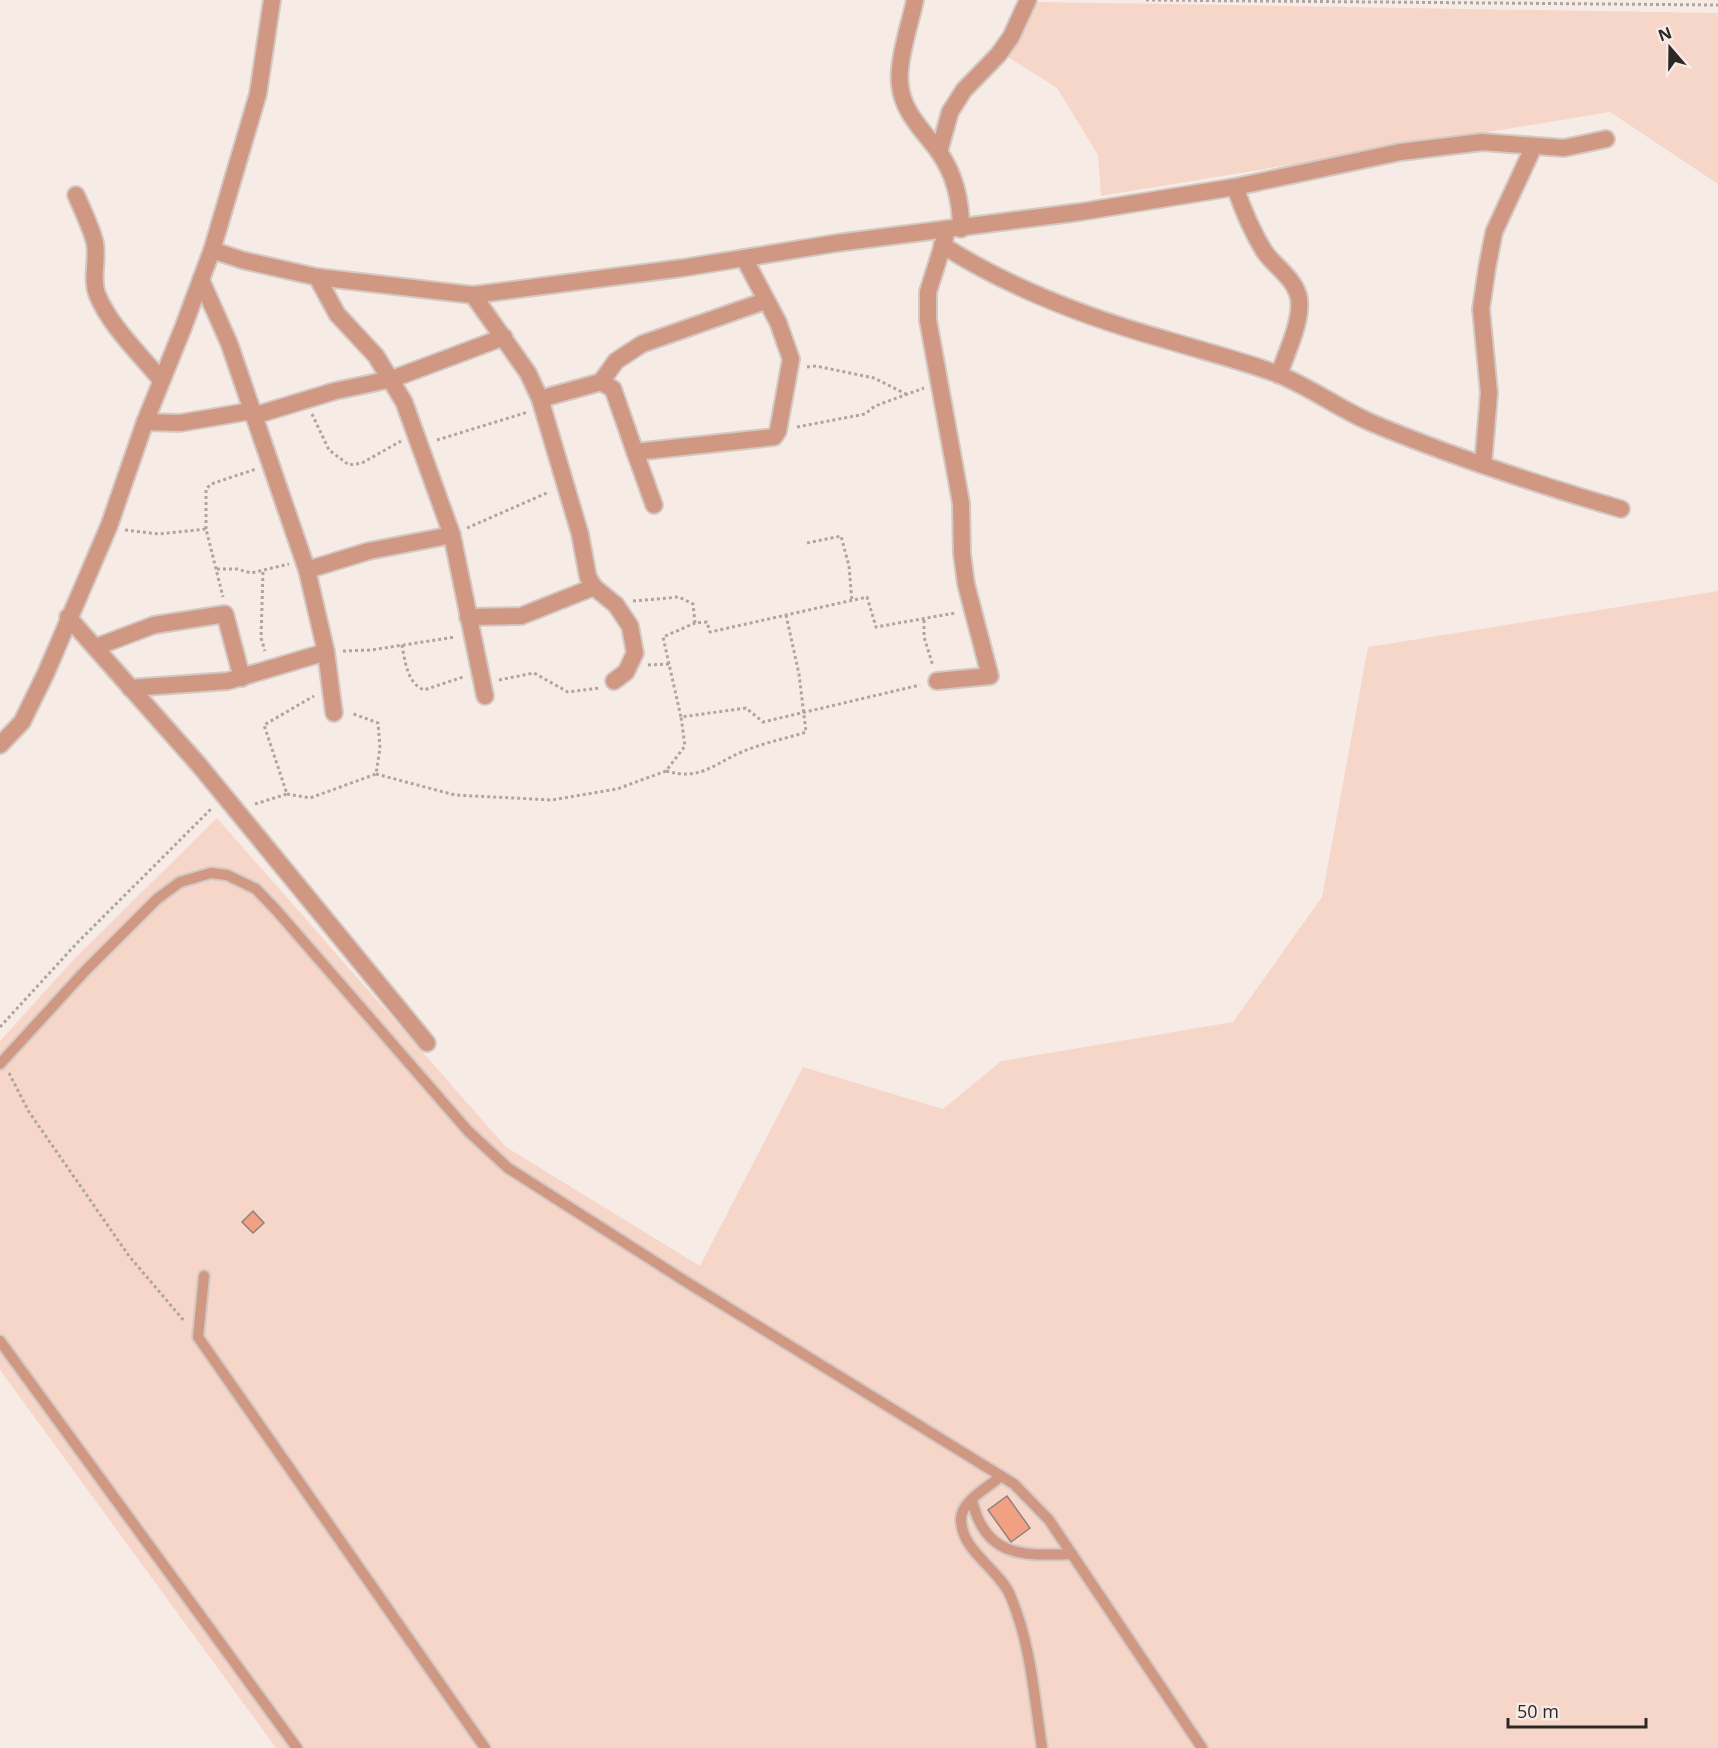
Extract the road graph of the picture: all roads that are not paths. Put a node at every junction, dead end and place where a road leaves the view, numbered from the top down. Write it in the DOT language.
graph roads {
  1 [pos="272,0"];
  2 [pos="915,0"];
  3 [pos="1028,0"];
  4 [pos="1606,139"];
  5 [pos="1533,148"];
  6 [pos="939,152"];
  7 [pos="1235,187"];
  8 [pos="76,195"];
  9 [pos="950,235"];
  10 [pos="212,250"];
  11 [pos="744,258"];
  12 [pos="317,277"];
  13 [pos="201,280"];
  14 [pos="473,295"];
  15 [pos="765,301"];
  16 [pos="504,337"];
  17 [pos="1279,375"];
  18 [pos="392,379"];
  19 [pos="161,380"];
  20 [pos="601,382"];
  21 [pos="540,399"];
  22 [pos="252,414"];
  23 [pos="145,422"];
  24 [pos="635,452"];
  25 [pos="1483,465"];
  26 [pos="654,505"];
  27 [pos="1620,509"];
  28 [pos="452,535"];
  29 [pos="305,565"];
  30 [pos="594,587"];
  31 [pos="68,617"];
  32 [pos="468,617"];
  33 [pos="96,646"];
  34 [pos="326,652"];
  35 [pos="242,678"];
  36 [pos="614,681"];
  37 [pos="937,681"];
  38 [pos="130,688"];
  39 [pos="485,696"];
  40 [pos="334,712"];
  41 [pos="0,745"];
  42 [pos="427,1043"];
  43 [pos="1,1063"];
  44 [pos="204,1276"];
  45 [pos="0,1341"];
  46 [pos="1001,1476"];
  47 [pos="972,1500"];
  48 [pos="1072,1554"];
  49 [pos="297,1748"];
  50 [pos="485,1748"];
  51 [pos="1042,1748"];
  52 [pos="1202,1748"];
  1 -- 10 [label="street"];
  2 -- 6 [label="street"];
  3 -- 6 [label="street"];
  4 -- 5 [label="street"];
  5 -- 7 [label="street"];
  5 -- 25 [label="street"];
  6 -- 9 [label="street"];
  7 -- 9 [label="street"];
  7 -- 17 [label="street"];
  8 -- 19 [label="street"];
  9 -- 11 [label="street"];
  9 -- 17 [label="street"];
  9 -- 37 [label="street"];
  10 -- 12 [label="street"];
  10 -- 13 [label="street"];
  11 -- 14 [label="street"];
  11 -- 15 [label="street"];
  12 -- 14 [label="street"];
  12 -- 18 [label="street"];
  13 -- 19 [label="street"];
  13 -- 22 [label="street"];
  14 -- 16 [label="street"];
  15 -- 20 [label="street"];
  15 -- 24 [label="street"];
  16 -- 18 [label="street"];
  16 -- 21 [label="street"];
  17 -- 25 [label="street"];
  18 -- 22 [label="street"];
  18 -- 28 [label="street"];
  19 -- 23 [label="street"];
  20 -- 21 [label="street"];
  20 -- 24 [label="street"];
  21 -- 30 [label="street"];
  22 -- 23 [label="street"];
  22 -- 29 [label="street"];
  23 -- 31 [label="street"];
  24 -- 26 [label="street"];
  25 -- 27 [label="street"];
  28 -- 29 [label="street"];
  28 -- 32 [label="street"];
  29 -- 34 [label="street"];
  30 -- 32 [label="street"];
  30 -- 36 [label="street"];
  31 -- 33 [label="street"];
  31 -- 41 [label="street"];
  32 -- 39 [label="street"];
  33 -- 35 [label="street"];
  33 -- 38 [label="street"];
  34 -- 35 [label="street"];
  34 -- 40 [label="street"];
  35 -- 38 [label="street"];
  38 -- 42 [label="street"];
  43 -- 46 [label="lane"];
  44 -- 50 [label="lane"];
  45 -- 49 [label="lane"];
  46 -- 47 [label="lane"];
  46 -- 48 [label="lane"];
  47 -- 48 [label="lane"];
  47 -- 51 [label="lane"];
  48 -- 52 [label="lane"];
}
